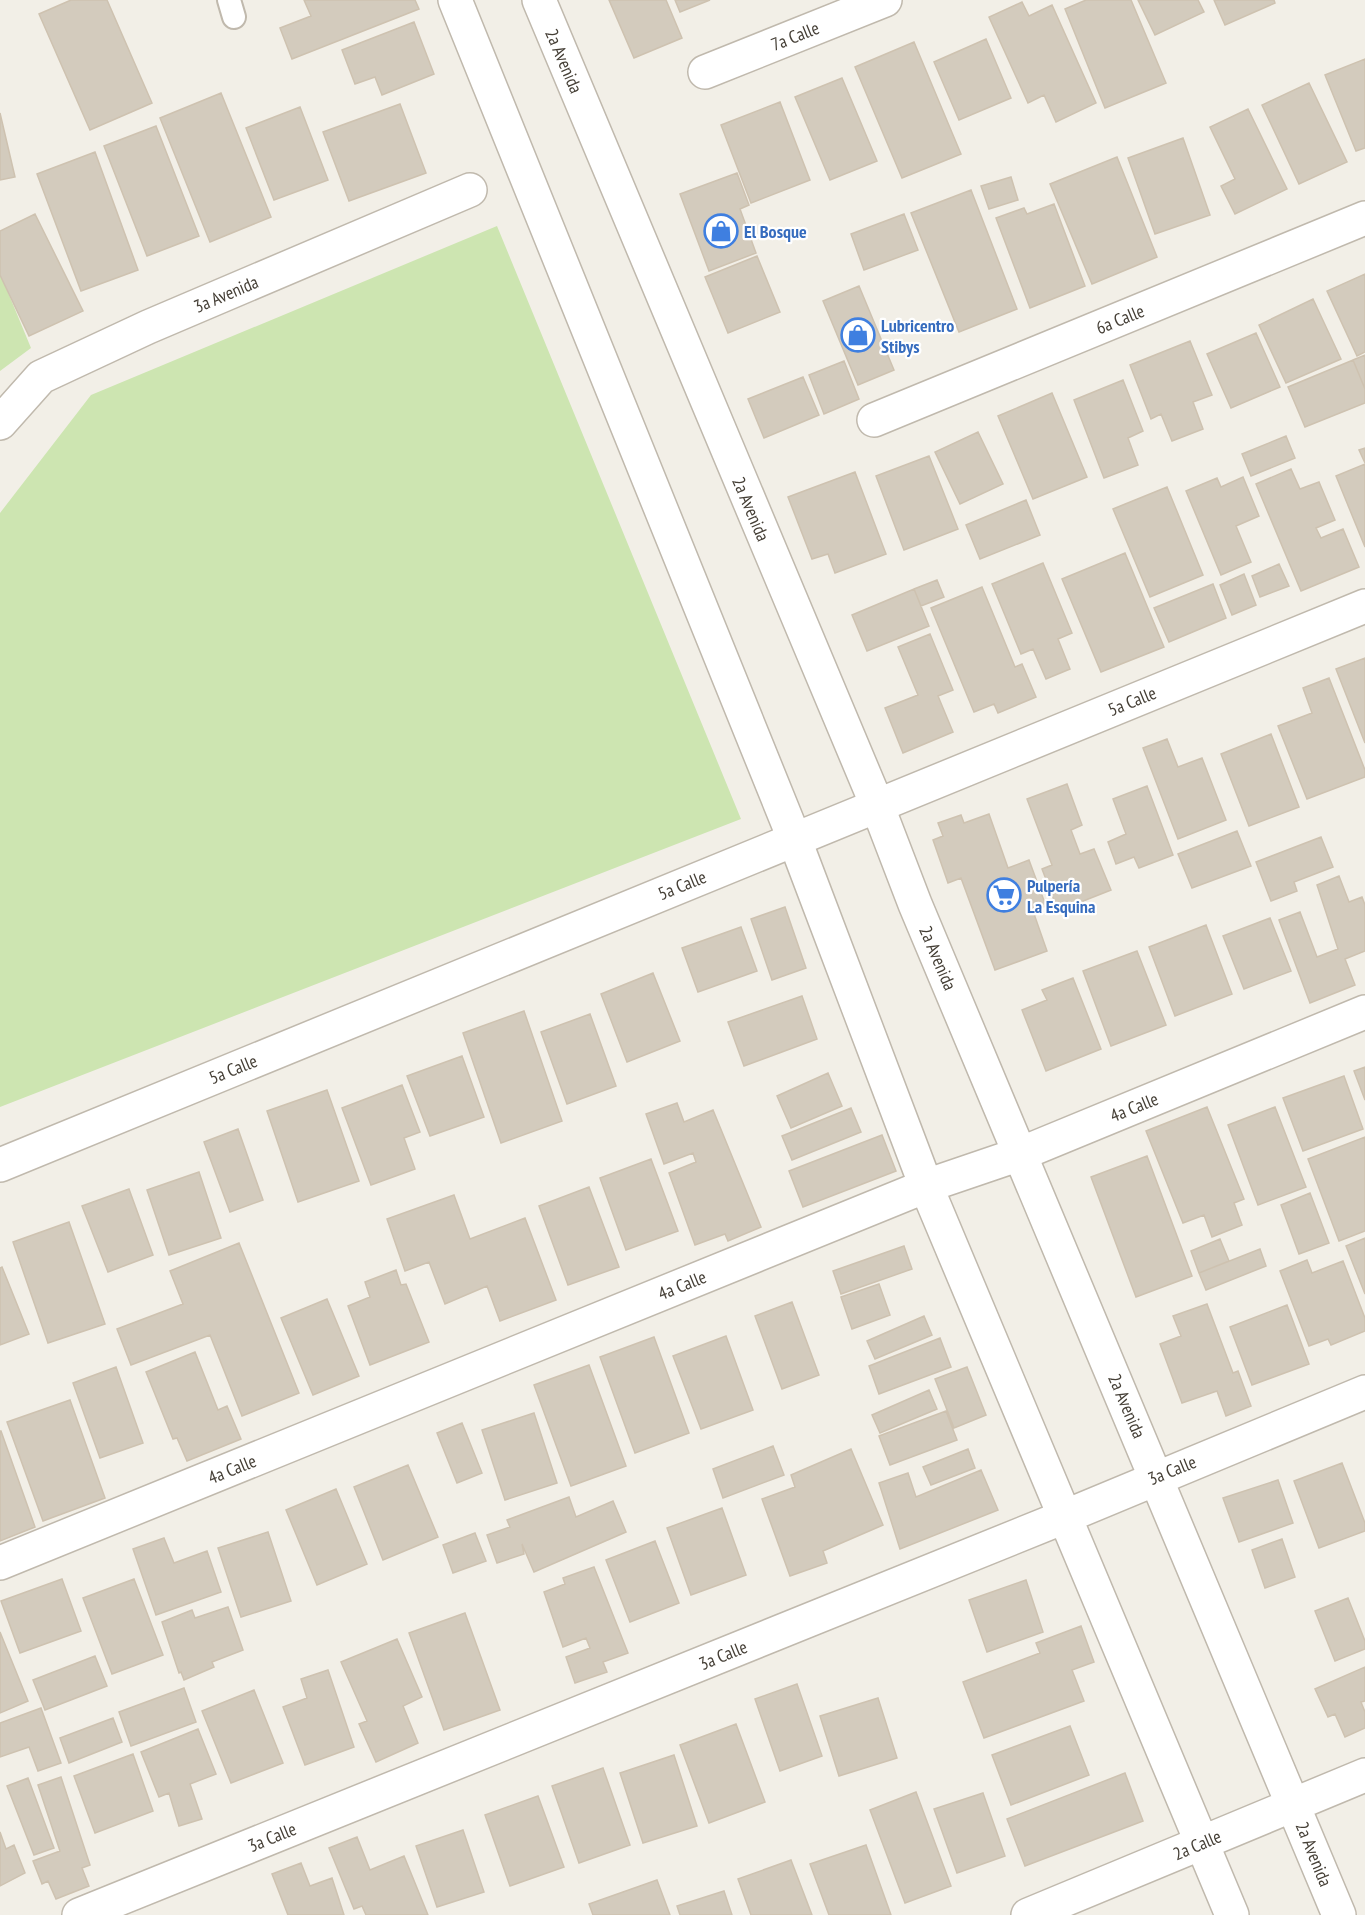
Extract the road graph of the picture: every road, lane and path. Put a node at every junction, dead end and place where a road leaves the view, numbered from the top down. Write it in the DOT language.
graph roads {
  1 [pos="455,0"];
  2 [pos="539,0"];
  3 [pos="885,0"];
  4 [pos="705,72"];
  5 [pos="471,190"];
  6 [pos="1365,218"];
  7 [pos="874,420"];
  8 [pos="0,423"];
  9 [pos="1365,606"];
  10 [pos="877,805"];
  11 [pos="794,838"];
  12 [pos="1365,1012"];
  13 [pos="1020,1154"];
  14 [pos="0,1165"];
  15 [pos="926,1186"];
  16 [pos="1365,1392"];
  17 [pos="1156,1477"];
  18 [pos="1064,1517"];
  19 [pos="0,1563"];
  20 [pos="1365,1775"];
  21 [pos="1294,1803"];
  22 [pos="1202,1844"];
  23 [pos="80,1915"];
  24 [pos="1028,1915"];
  25 [pos="1232,1915"];
  26 [pos="1339,1915"];
  1 -- 11 [label="street"];
  2 -- 10 [label="street, 2a Avenida"];
  3 -- 4 [label="street, 7a Calle"];
  5 -- 8 [label="street, 3a Avenida"];
  6 -- 7 [label="street, 6a Calle"];
  9 -- 10 [label="street, 5a Calle"];
  10 -- 11 [label="street, 5a Calle"];
  10 -- 13 [label="street, 2a Avenida"];
  11 -- 14 [label="street, 5a Calle"];
  11 -- 15 [label="street"];
  12 -- 13 [label="street, 4a Calle"];
  13 -- 15 [label="street, 4a Calle"];
  13 -- 17 [label="street, 2a Avenida"];
  15 -- 18 [label="street"];
  15 -- 19 [label="street, 4a Calle"];
  16 -- 17 [label="street, 3a Calle"];
  17 -- 18 [label="street, 3a Calle"];
  17 -- 21 [label="street, 2a Avenida"];
  18 -- 22 [label="street"];
  18 -- 23 [label="street, 3a Calle"];
  20 -- 21 [label="street, 2a Calle"];
  21 -- 22 [label="street, 2a Calle"];
  21 -- 26 [label="street, 2a Avenida"];
  22 -- 24 [label="street, 2a Calle"];
  22 -- 25 [label="street"];
}
